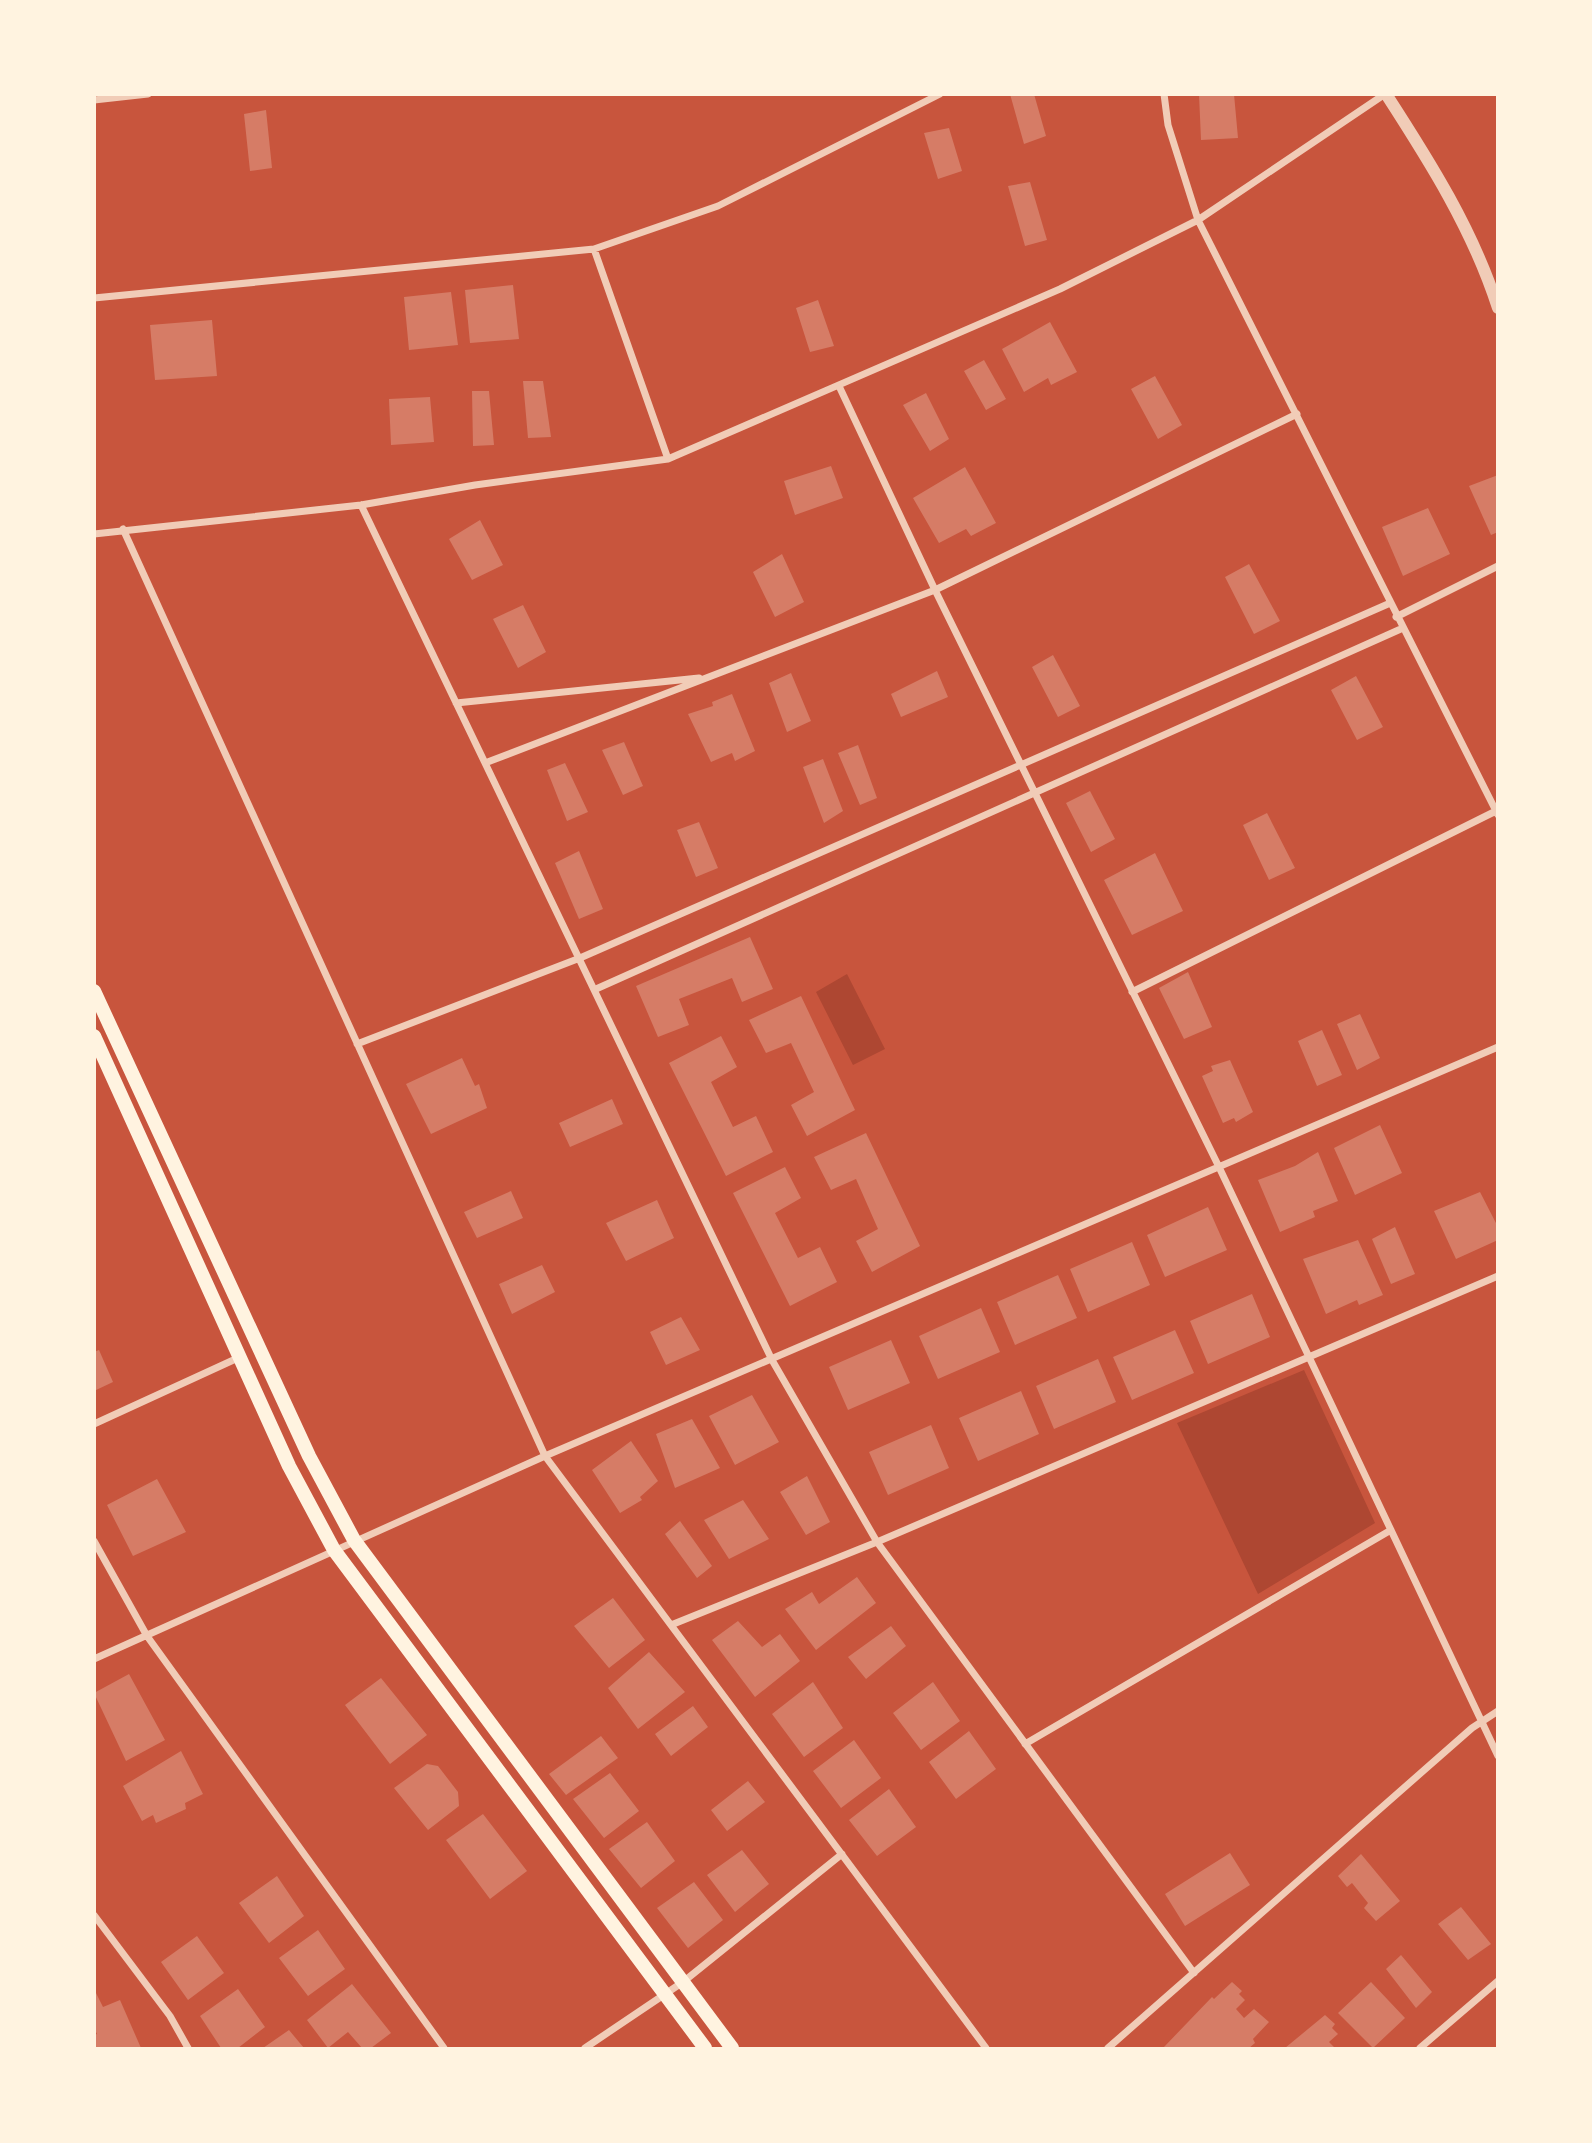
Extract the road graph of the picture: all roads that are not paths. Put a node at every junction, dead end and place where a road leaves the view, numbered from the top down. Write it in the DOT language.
graph roads {
  1 [pos="148,94"];
  2 [pos="940,94"];
  3 [pos="1164,94"];
  4 [pos="1385,94"];
  5 [pos="94,100"];
  6 [pos="1198,220"];
  7 [pos="594,249"];
  8 [pos="94,298"];
  9 [pos="1497,308"];
  10 [pos="839,386"];
  11 [pos="1297,414"];
  12 [pos="668,459"];
  13 [pos="361,505"];
  14 [pos="123,529"];
  15 [pos="94,534"];
  16 [pos="1497,566"];
  17 [pos="935,590"];
  18 [pos="1388,604"];
  19 [pos="1396,617"];
  20 [pos="1403,628"];
  21 [pos="708,677"];
  22 [pos="456,703"];
  23 [pos="485,763"];
  24 [pos="1022,764"];
  25 [pos="1036,793"];
  26 [pos="1497,812"];
  27 [pos="580,958"];
  28 [pos="596,989"];
  29 [pos="94,990"];
  30 [pos="1132,992"];
  31 [pos="94,1036"];
  32 [pos="357,1044"];
  33 [pos="1497,1048"];
  34 [pos="1219,1167"];
  35 [pos="1497,1276"];
  36 [pos="240,1357"];
  37 [pos="1309,1357"];
  38 [pos="772,1360"];
  39 [pos="94,1424"];
  40 [pos="545,1456"];
  41 [pos="1391,1530"];
  42 [pos="354,1540"];
  43 [pos="94,1541"];
  44 [pos="877,1542"];
  45 [pos="334,1550"];
  46 [pos="671,1625"];
  47 [pos="147,1636"];
  48 [pos="94,1659"];
  49 [pos="1497,1711"];
  50 [pos="1481,1722"];
  51 [pos="1025,1744"];
  52 [pos="1497,1756"];
  53 [pos="842,1854"];
  54 [pos="94,1915"];
  55 [pos="1194,1973"];
  56 [pos="683,1982"];
  57 [pos="1497,1982"];
  58 [pos="666,1994"];
  59 [pos="188,2049"];
  60 [pos="444,2049"];
  61 [pos="585,2049"];
  62 [pos="705,2049"];
  63 [pos="732,2049"];
  64 [pos="986,2049"];
  65 [pos="1108,2049"];
  66 [pos="1420,2049"];
  1 -- 5 [label="street"];
  2 -- 7 [label="street"];
  3 -- 6 [label="street"];
  4 -- 6 [label="street"];
  4 -- 9 [label="street"];
  6 -- 10 [label="street"];
  6 -- 11 [label="street"];
  7 -- 8 [label="street"];
  7 -- 12 [label="street"];
  10 -- 12 [label="street"];
  10 -- 17 [label="street"];
  11 -- 17 [label="street"];
  11 -- 18 [label="street"];
  12 -- 13 [label="street"];
  13 -- 14 [label="street"];
  13 -- 22 [label="street"];
  14 -- 15 [label="street"];
  14 -- 32 [label="street"];
  16 -- 19 [label="street"];
  17 -- 21 [label="street"];
  17 -- 24 [label="street"];
  18 -- 19 [label="street"];
  18 -- 24 [label="street"];
  19 -- 20 [label="street"];
  20 -- 25 [label="street"];
  20 -- 26 [label="street"];
  21 -- 22 [label="street"];
  21 -- 23 [label="street"];
  22 -- 23 [label="street"];
  23 -- 27 [label="street"];
  24 -- 25 [label="street"];
  24 -- 27 [label="street"];
  25 -- 28 [label="street"];
  25 -- 30 [label="street"];
  26 -- 30 [label="street"];
  27 -- 28 [label="street"];
  27 -- 32 [label="street"];
  28 -- 38 [label="street"];
  29 -- 42 [label="main road"];
  30 -- 34 [label="street"];
  31 -- 36 [label="main road"];
  32 -- 40 [label="street"];
  33 -- 34 [label="street"];
  34 -- 37 [label="street"];
  34 -- 38 [label="street"];
  35 -- 37 [label="street"];
  36 -- 39 [label="street"];
  36 -- 45 [label="main road"];
  37 -- 41 [label="street"];
  37 -- 44 [label="street"];
  38 -- 40 [label="street"];
  38 -- 44 [label="street"];
  40 -- 42 [label="street"];
  40 -- 46 [label="street"];
  41 -- 50 [label="street"];
  41 -- 51 [label="street"];
  42 -- 45 [label="street"];
  42 -- 56 [label="main road"];
  43 -- 47 [label="street"];
  44 -- 46 [label="street"];
  44 -- 51 [label="street"];
  45 -- 47 [label="street"];
  45 -- 58 [label="main road"];
  46 -- 53 [label="street"];
  47 -- 48 [label="street"];
  47 -- 60 [label="street"];
  49 -- 50 [label="street"];
  50 -- 52 [label="street"];
  50 -- 55 [label="street"];
  51 -- 55 [label="street"];
  53 -- 56 [label="street"];
  53 -- 64 [label="street"];
  54 -- 59 [label="street"];
  55 -- 65 [label="street"];
  56 -- 58 [label="street"];
  56 -- 63 [label="main road"];
  57 -- 66 [label="street"];
  58 -- 61 [label="street"];
  58 -- 62 [label="main road"];
}
